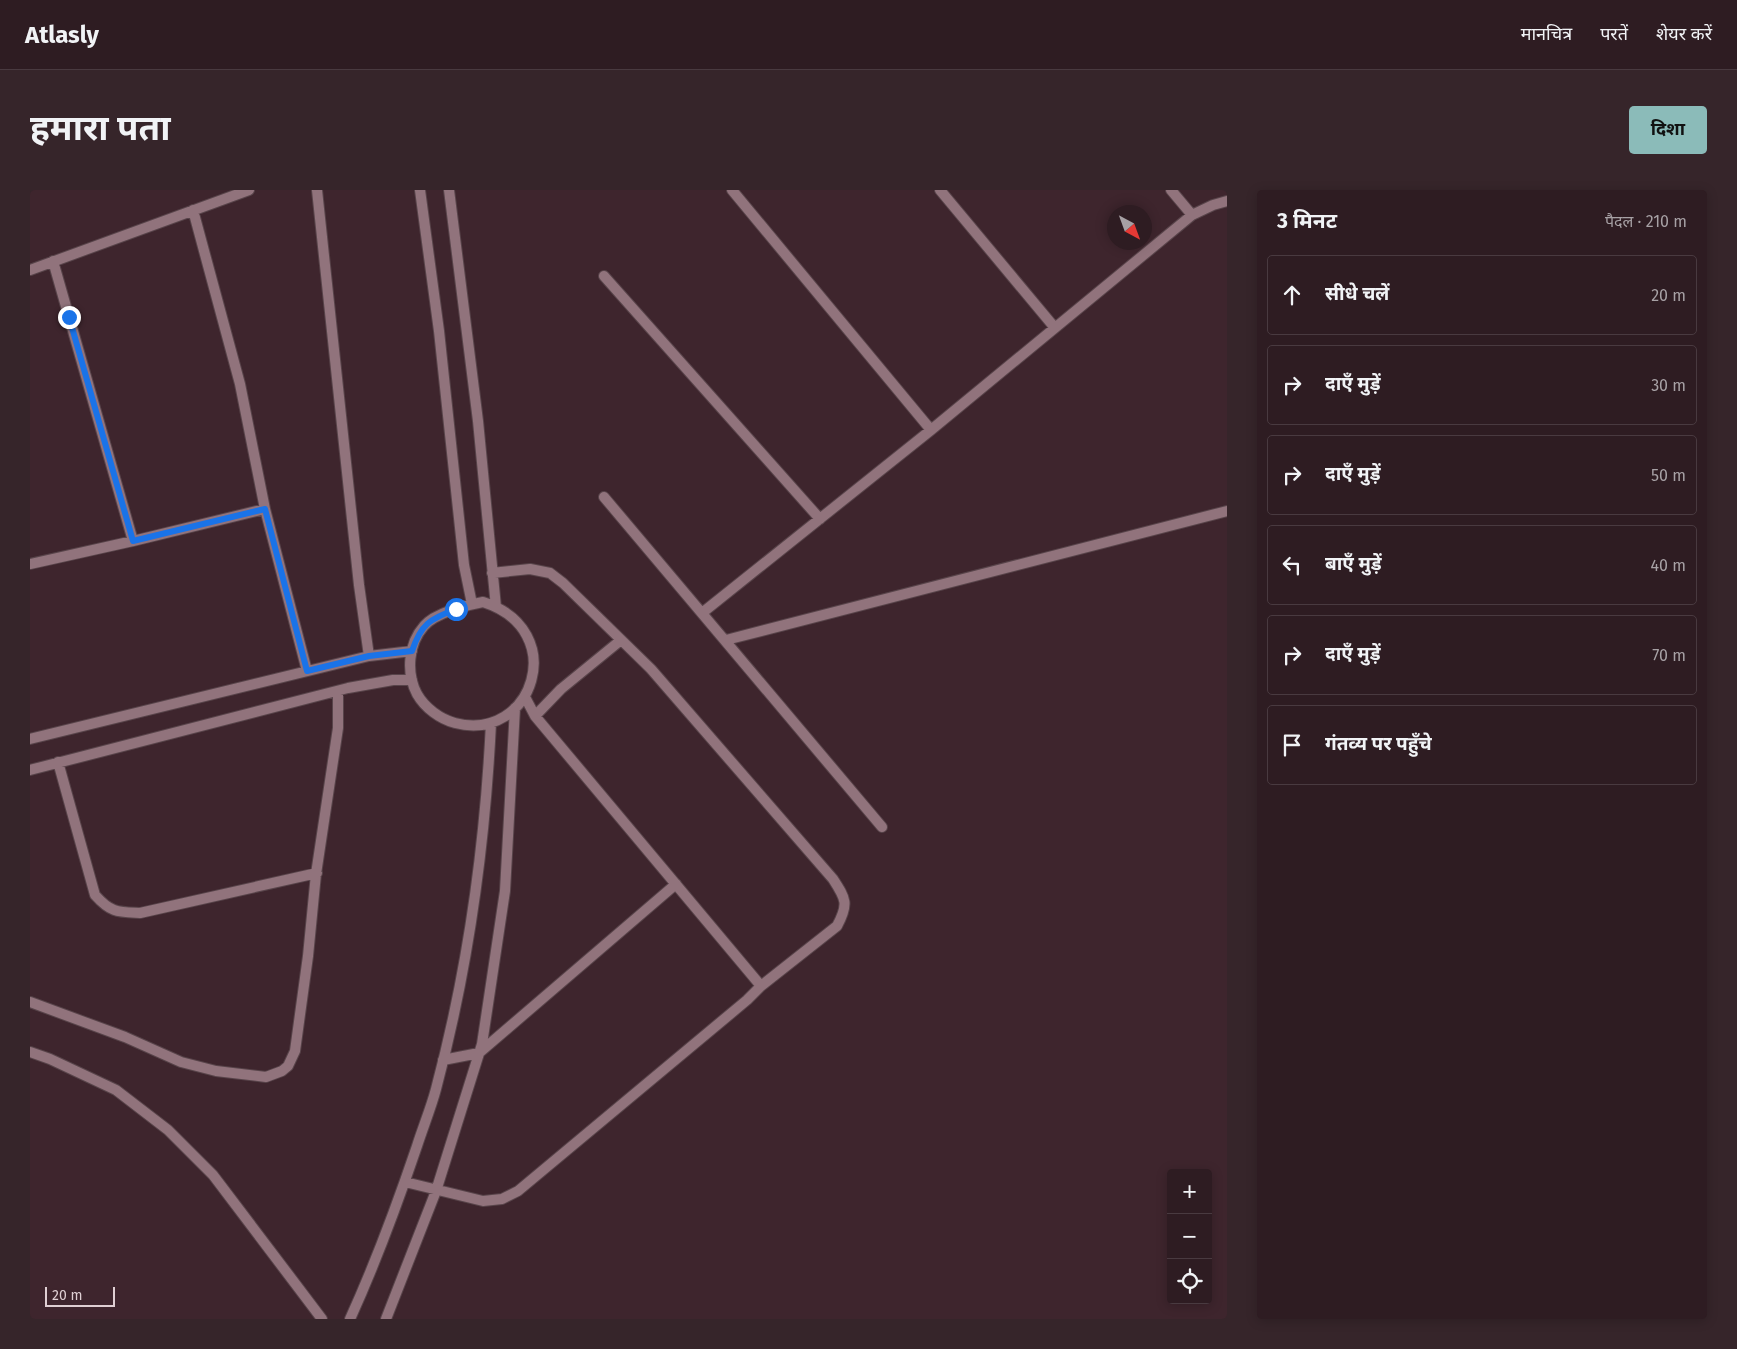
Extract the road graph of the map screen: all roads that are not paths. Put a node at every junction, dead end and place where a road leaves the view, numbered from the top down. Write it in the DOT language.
graph roads {
  1 [pos="248,190"];
  2 [pos="317,190"];
  3 [pos="420,190"];
  4 [pos="449,190"];
  5 [pos="732,190"];
  6 [pos="940,190"];
  7 [pos="1171,190"];
  8 [pos="1227,201"];
  9 [pos="193,210"];
  10 [pos="1192,215"];
  11 [pos="53,261"];
  12 [pos="30,270"];
  13 [pos="604,276"];
  14 [pos="1055,328"];
  15 [pos="931,430"];
  16 [pos="604,497"];
  17 [pos="265,509"];
  18 [pos="1227,511"];
  19 [pos="820,519"];
  20 [pos="133,541"];
  21 [pos="30,564"];
  22 [pos="492,573"];
  23 [pos="472,604"];
  24 [pos="496,607"];
  25 [pos="702,613"];
  26 [pos="621,640"];
  27 [pos="726,640"];
  28 [pos="412,651"];
  29 [pos="369,656"];
  30 [pos="307,671"];
  31 [pos="412,680"];
  32 [pos="338,691"];
  33 [pos="525,697"];
  34 [pos="516,708"];
  35 [pos="535,716"];
  36 [pos="491,723"];
  37 [pos="30,738"];
  38 [pos="58,762"];
  39 [pos="30,770"];
  40 [pos="882,826"];
  41 [pos="317,873"];
  42 [pos="676,884"];
  43 [pos="761,986"];
  44 [pos="30,1002"];
  45 [pos="30,1052"];
  46 [pos="479,1053"];
  47 [pos="442,1060"];
  48 [pos="405,1182"];
  49 [pos="436,1190"];
  50 [pos="322,1319"];
  51 [pos="350,1319"];
  52 [pos="386,1319"];
  1 -- 9 [label="street"];
  2 -- 29 [label="street"];
  3 -- 23 [label="street"];
  4 -- 22 [label="street"];
  5 -- 15 [label="street"];
  6 -- 14 [label="street"];
  7 -- 10 [label="street"];
  8 -- 10 [label="street"];
  9 -- 11 [label="street"];
  9 -- 17 [label="street"];
  10 -- 14 [label="street"];
  11 -- 12 [label="street"];
  11 -- 20 [label="street"];
  13 -- 19 [label="street"];
  14 -- 15 [label="street"];
  15 -- 19 [label="street"];
  16 -- 25 [label="street"];
  17 -- 20 [label="street"];
  17 -- 30 [label="street"];
  18 -- 27 [label="street"];
  19 -- 25 [label="street"];
  20 -- 21 [label="street"];
  22 -- 24 [label="street"];
  22 -- 26 [label="street"];
  23 -- 24 [label="street"];
  23 -- 28 [label="street"];
  24 -- 33 [label="street"];
  25 -- 27 [label="street"];
  26 -- 35 [label="street"];
  26 -- 43 [label="street"];
  27 -- 40 [label="street"];
  28 -- 29 [label="street"];
  28 -- 31 [label="street"];
  29 -- 30 [label="street"];
  30 -- 37 [label="street"];
  31 -- 32 [label="street"];
  31 -- 36 [label="street"];
  32 -- 38 [label="street"];
  32 -- 41 [label="street"];
  33 -- 34 [label="street"];
  33 -- 35 [label="street"];
  34 -- 36 [label="street"];
  34 -- 46 [label="street"];
  35 -- 42 [label="street"];
  36 -- 47 [label="street"];
  38 -- 39 [label="street"];
  38 -- 41 [label="street"];
  41 -- 44 [label="street"];
  42 -- 43 [label="street"];
  42 -- 46 [label="street"];
  43 -- 49 [label="street"];
  45 -- 50 [label="street"];
  46 -- 47 [label="street"];
  46 -- 49 [label="street"];
  47 -- 48 [label="street"];
  48 -- 49 [label="street"];
  48 -- 51 [label="street"];
  49 -- 52 [label="street"];
}
